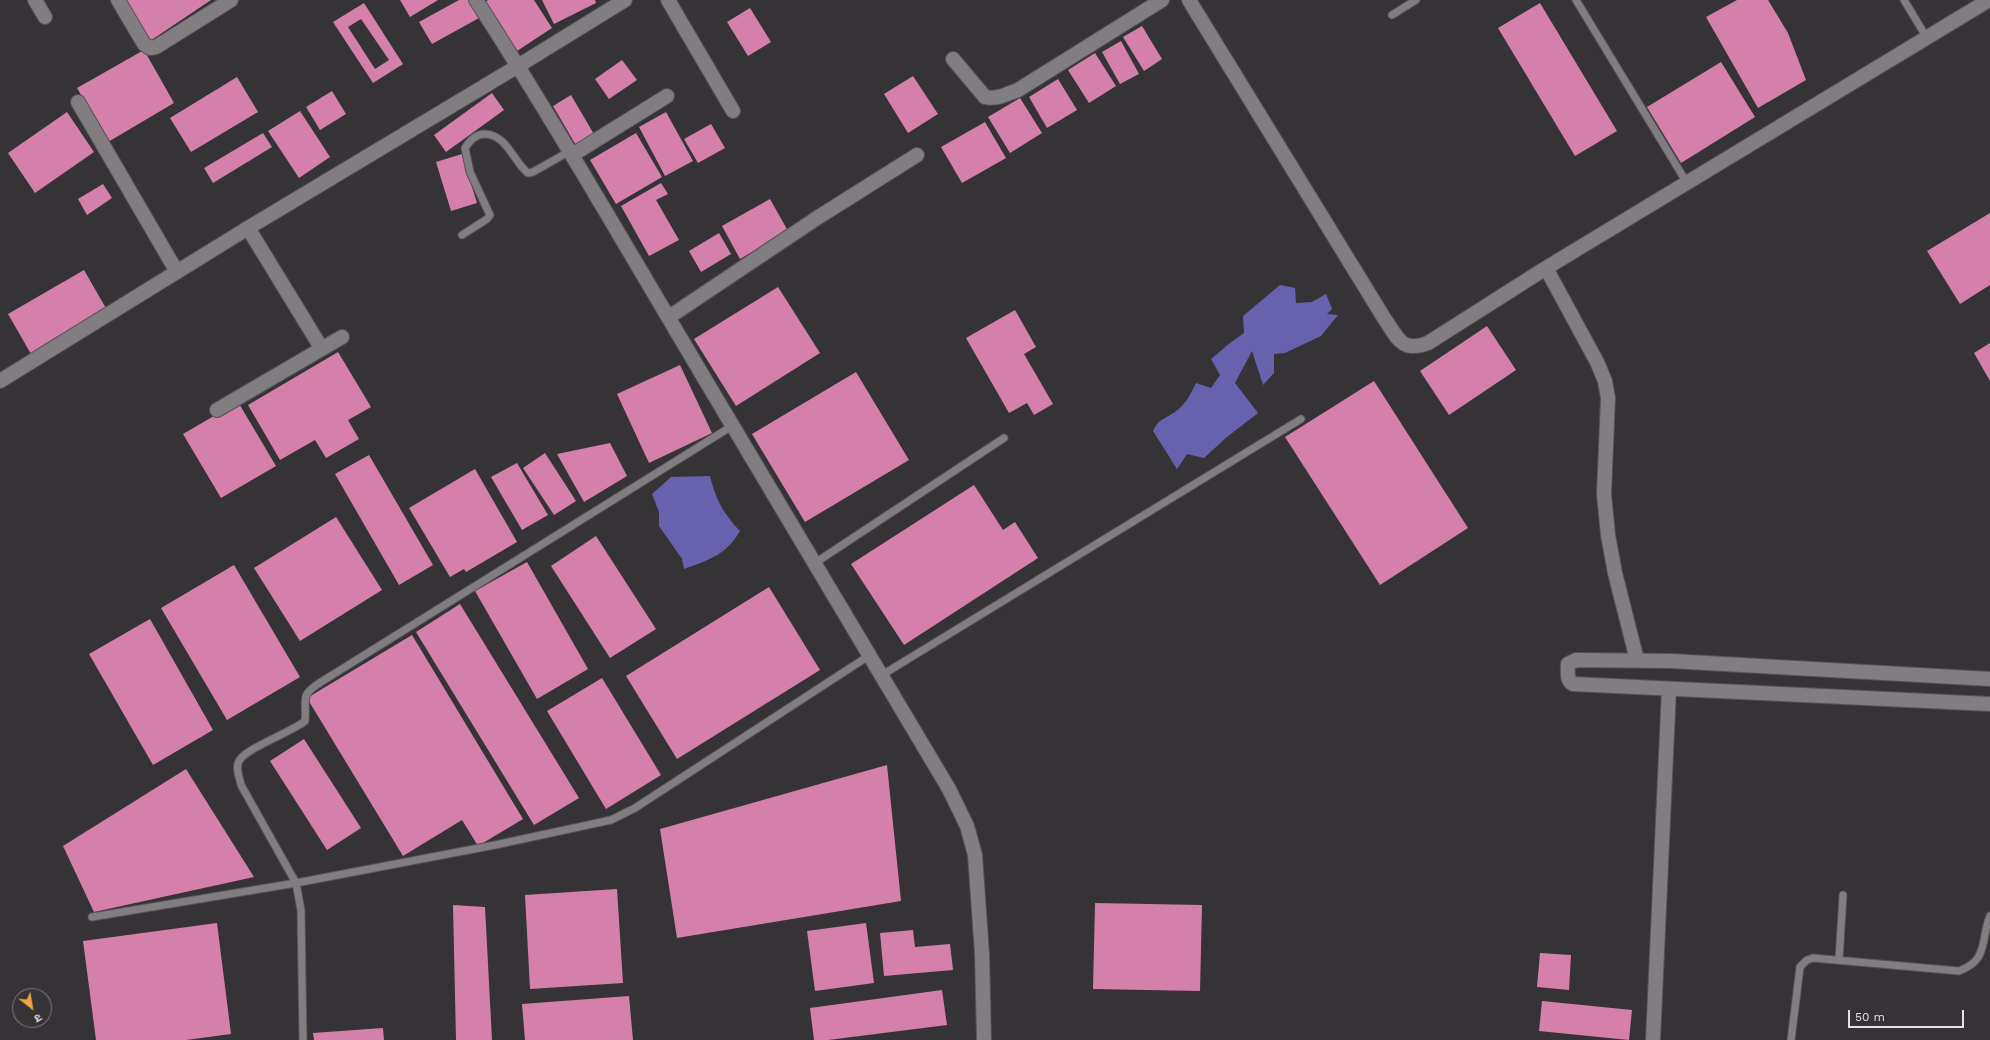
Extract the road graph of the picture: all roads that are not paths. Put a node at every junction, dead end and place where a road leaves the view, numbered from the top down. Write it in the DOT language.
graph roads {
  1 [pos="35,0"];
  2 [pos="118,0"];
  3 [pos="231,0"];
  4 [pos="476,0"];
  5 [pos="625,0"];
  6 [pos="668,0"];
  7 [pos="1162,0"];
  8 [pos="1189,0"];
  9 [pos="1416,0"];
  10 [pos="1576,0"];
  11 [pos="1904,0"];
  12 [pos="1990,0"];
  13 [pos="608,4"];
  14 [pos="1392,15"];
  15 [pos="45,17"];
  16 [pos="1927,38"];
  17 [pos="953,59"];
  18 [pos="518,66"];
  19 [pos="667,96"];
  20 [pos="78,102"];
  21 [pos="733,111"];
  22 [pos="571,153"];
  23 [pos="917,155"];
  24 [pos="1687,183"];
  25 [pos="248,228"];
  26 [pos="462,235"];
  27 [pos="1546,268"];
  28 [pos="177,272"];
  29 [pos="669,317"];
  30 [pos="342,337"];
  31 [pos="322,349"];
  32 [pos="0,381"];
  33 [pos="217,410"];
  34 [pos="1301,419"];
  35 [pos="732,426"];
  36 [pos="1004,438"];
  37 [pos="814,563"];
  38 [pos="870,654"];
  39 [pos="1637,660"];
  40 [pos="882,675"];
  41 [pos="1990,678"];
  42 [pos="1669,689"];
  43 [pos="1990,704"];
  44 [pos="296,883"];
  45 [pos="1843,895"];
  46 [pos="1990,916"];
  47 [pos="92,917"];
  48 [pos="1839,960"];
  49 [pos="303,1040"];
  50 [pos="984,1040"];
  51 [pos="1653,1040"];
  52 [pos="1791,1040"];
  1 -- 15 [label="street"];
  2 -- 3 [label="street"];
  4 -- 18 [label="street"];
  5 -- 13 [label="street"];
  6 -- 21 [label="street"];
  7 -- 17 [label="street"];
  8 -- 27 [label="street"];
  9 -- 14 [label="lane"];
  10 -- 24 [label="lane"];
  11 -- 16 [label="lane"];
  12 -- 16 [label="street"];
  13 -- 18 [label="street"];
  16 -- 24 [label="street"];
  18 -- 22 [label="street"];
  18 -- 25 [label="street"];
  19 -- 22 [label="street"];
  20 -- 28 [label="street"];
  22 -- 26 [label="lane"];
  22 -- 29 [label="street"];
  23 -- 29 [label="street"];
  24 -- 27 [label="street"];
  25 -- 28 [label="street"];
  25 -- 31 [label="street"];
  27 -- 39 [label="street"];
  28 -- 32 [label="street"];
  29 -- 35 [label="street"];
  30 -- 31 [label="street"];
  31 -- 33 [label="street"];
  34 -- 40 [label="lane"];
  35 -- 37 [label="street"];
  35 -- 44 [label="lane"];
  36 -- 37 [label="lane"];
  37 -- 38 [label="street"];
  38 -- 40 [label="street"];
  38 -- 44 [label="lane"];
  39 -- 41 [label="street"];
  39 -- 42 [label="street"];
  40 -- 50 [label="street"];
  42 -- 43 [label="street"];
  42 -- 51 [label="street"];
  44 -- 47 [label="lane"];
  44 -- 49 [label="lane"];
  45 -- 48 [label="lane"];
  46 -- 48 [label="lane"];
  48 -- 52 [label="lane"];
}
